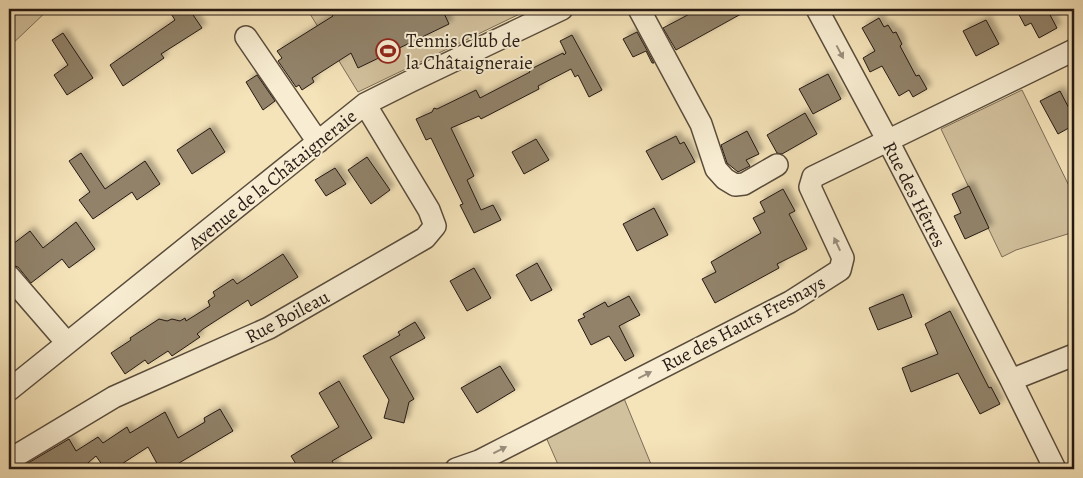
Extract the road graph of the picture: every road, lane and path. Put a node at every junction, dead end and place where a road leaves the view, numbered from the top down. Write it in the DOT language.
graph roads {
  1 [pos="562,9"];
  2 [pos="639,9"];
  3 [pos="817,9"];
  4 [pos="246,36"];
  5 [pos="1074,50"];
  6 [pos="365,104"];
  7 [pos="888,141"];
  8 [pos="318,142"];
  9 [pos="777,165"];
  10 [pos="9,276"];
  11 [pos="67,344"];
  12 [pos="1074,355"];
  13 [pos="1011,380"];
  14 [pos="9,390"];
  15 [pos="9,460"];
  16 [pos="456,469"];
  17 [pos="1055,469"];
  1 -- 6 [label="street, Avenue de la Châtaigneraie"];
  2 -- 9 [label="street"];
  3 -- 7 [label="street, Rue des Hêtres, one-way"];
  4 -- 8 [label="street"];
  5 -- 7 [label="street, Rue des Hauts Fresnays"];
  6 -- 8 [label="street, Avenue de la Châtaigneraie"];
  6 -- 15 [label="street, Rue Boileau"];
  7 -- 13 [label="street, Rue des Hêtres"];
  16 -- 7 [label="street, Rue des Hauts Fresnays, one-way"];
  8 -- 11 [label="street, Avenue de la Châtaigneraie"];
  10 -- 11 [label="street"];
  11 -- 14 [label="street, Avenue de la Châtaigneraie"];
  12 -- 13 [label="street"];
  13 -- 17 [label="street, Rue des Hêtres"];
}
